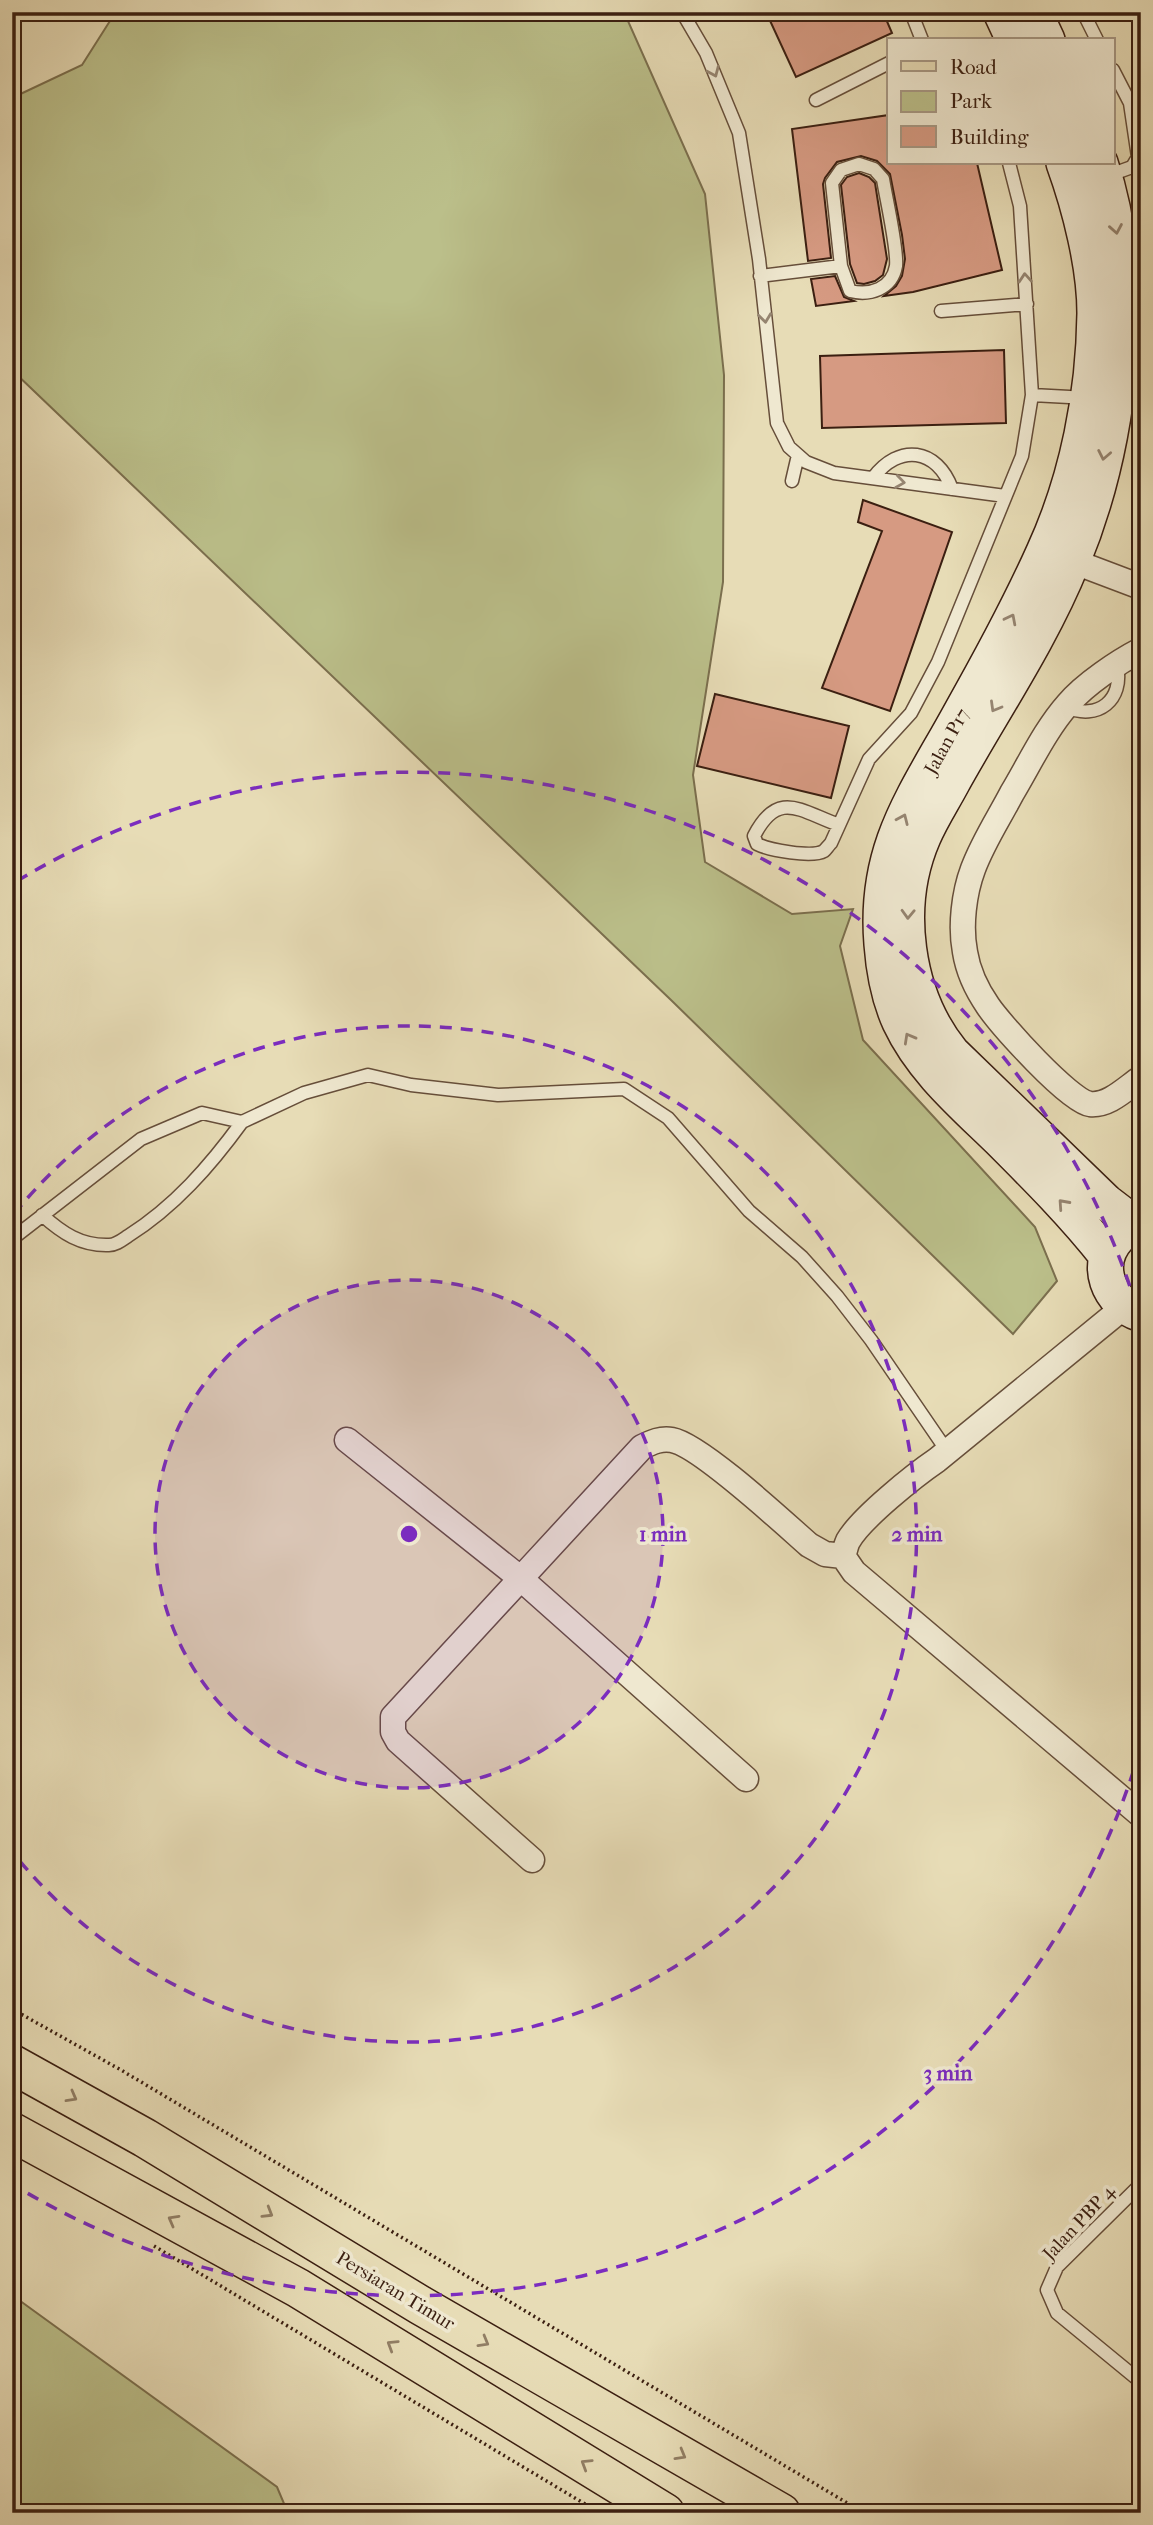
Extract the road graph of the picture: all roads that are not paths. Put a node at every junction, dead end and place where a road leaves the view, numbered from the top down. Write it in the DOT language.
graph roads {
  1 [pos="682,12"];
  2 [pos="911,12"];
  3 [pos="1001,12"];
  4 [pos="1034,12"];
  5 [pos="1083,12"];
  6 [pos="921,38"];
  7 [pos="1013,38"];
  8 [pos="1046,38"];
  9 [pos="1096,38"];
  10 [pos="887,64"];
  11 [pos="1114,72"];
  12 [pos="816,100"];
  13 [pos="1009,164"];
  14 [pos="1064,164"];
  15 [pos="1102,170"];
  16 [pos="841,266"];
  17 [pos="760,276"];
  18 [pos="1027,304"];
  19 [pos="941,311"];
  20 [pos="1032,395"];
  21 [pos="1089,398"];
  22 [pos="798,455"];
  23 [pos="873,478"];
  24 [pos="792,481"];
  25 [pos="952,489"];
  26 [pos="1005,496"];
  27 [pos="1059,556"];
  28 [pos="1141,587"];
  29 [pos="1141,650"];
  30 [pos="839,825"];
  31 [pos="1141,1078"];
  32 [pos="242,1122"];
  33 [pos="42,1215"];
  34 [pos="1138,1224"];
  35 [pos="12,1240"];
  36 [pos="1107,1256"];
  37 [pos="1133,1311"];
  38 [pos="347,1440"];
  39 [pos="947,1451"];
  40 [pos="843,1556"];
  41 [pos="520,1578"];
  42 [pos="746,1779"];
  43 [pos="1141,1815"];
  44 [pos="532,1860"];
  45 [pos="12,2064"];
  46 [pos="12,2132"];
  47 [pos="1141,2184"];
  48 [pos="1141,2382"];
  49 [pos="665,2513"];
  50 [pos="781,2513"];
  1 -- 17 [label="lane, one-way"];
  2 -- 6 [label="lane"];
  3 -- 7 [label="street"];
  4 -- 8 [label="street"];
  5 -- 9 [label="lane"];
  10 -- 12 [label="lane"];
  11 -- 15 [label="lane"];
  18 -- 13 [label="lane, one-way"];
  14 -- 21 [label="street, Jalan P17"];
  15 -- 27 [label="street, Jalan P17, one-way"];
  16 -- 16 [label="lane"];
  16 -- 17 [label="lane"];
  17 -- 22 [label="lane, one-way"];
  18 -- 19 [label="lane"];
  18 -- 20 [label="lane"];
  20 -- 21 [label="lane"];
  20 -- 26 [label="lane"];
  21 -- 27 [label="street, Jalan P17"];
  22 -- 23 [label="lane"];
  22 -- 24 [label="lane"];
  23 -- 25 [label="lane, one-way"];
  23 -- 25 [label="lane"];
  25 -- 26 [label="lane"];
  26 -- 30 [label="lane"];
  27 -- 28 [label="street"];
  27 -- 34 [label="street, Jalan P17, one-way"];
  36 -- 27 [label="street, Jalan P17, one-way"];
  29 -- 31 [label="street"];
  30 -- 30 [label="lane"];
  32 -- 33 [label="lane"];
  32 -- 33 [label="lane"];
  32 -- 39 [label="lane"];
  33 -- 35 [label="lane"];
  34 -- 36 [label="street"];
  36 -- 37 [label="street"];
  37 -- 39 [label="street"];
  38 -- 41 [label="street"];
  39 -- 40 [label="street"];
  40 -- 41 [label="street"];
  40 -- 43 [label="street"];
  41 -- 42 [label="street"];
  41 -- 44 [label="street"];
  45 -- 50 [label="main road, Persiaran Timur, one-way"];
  49 -- 46 [label="main road, one-way"];
  47 -- 48 [label="lane, Jalan PBP 4"];
}
